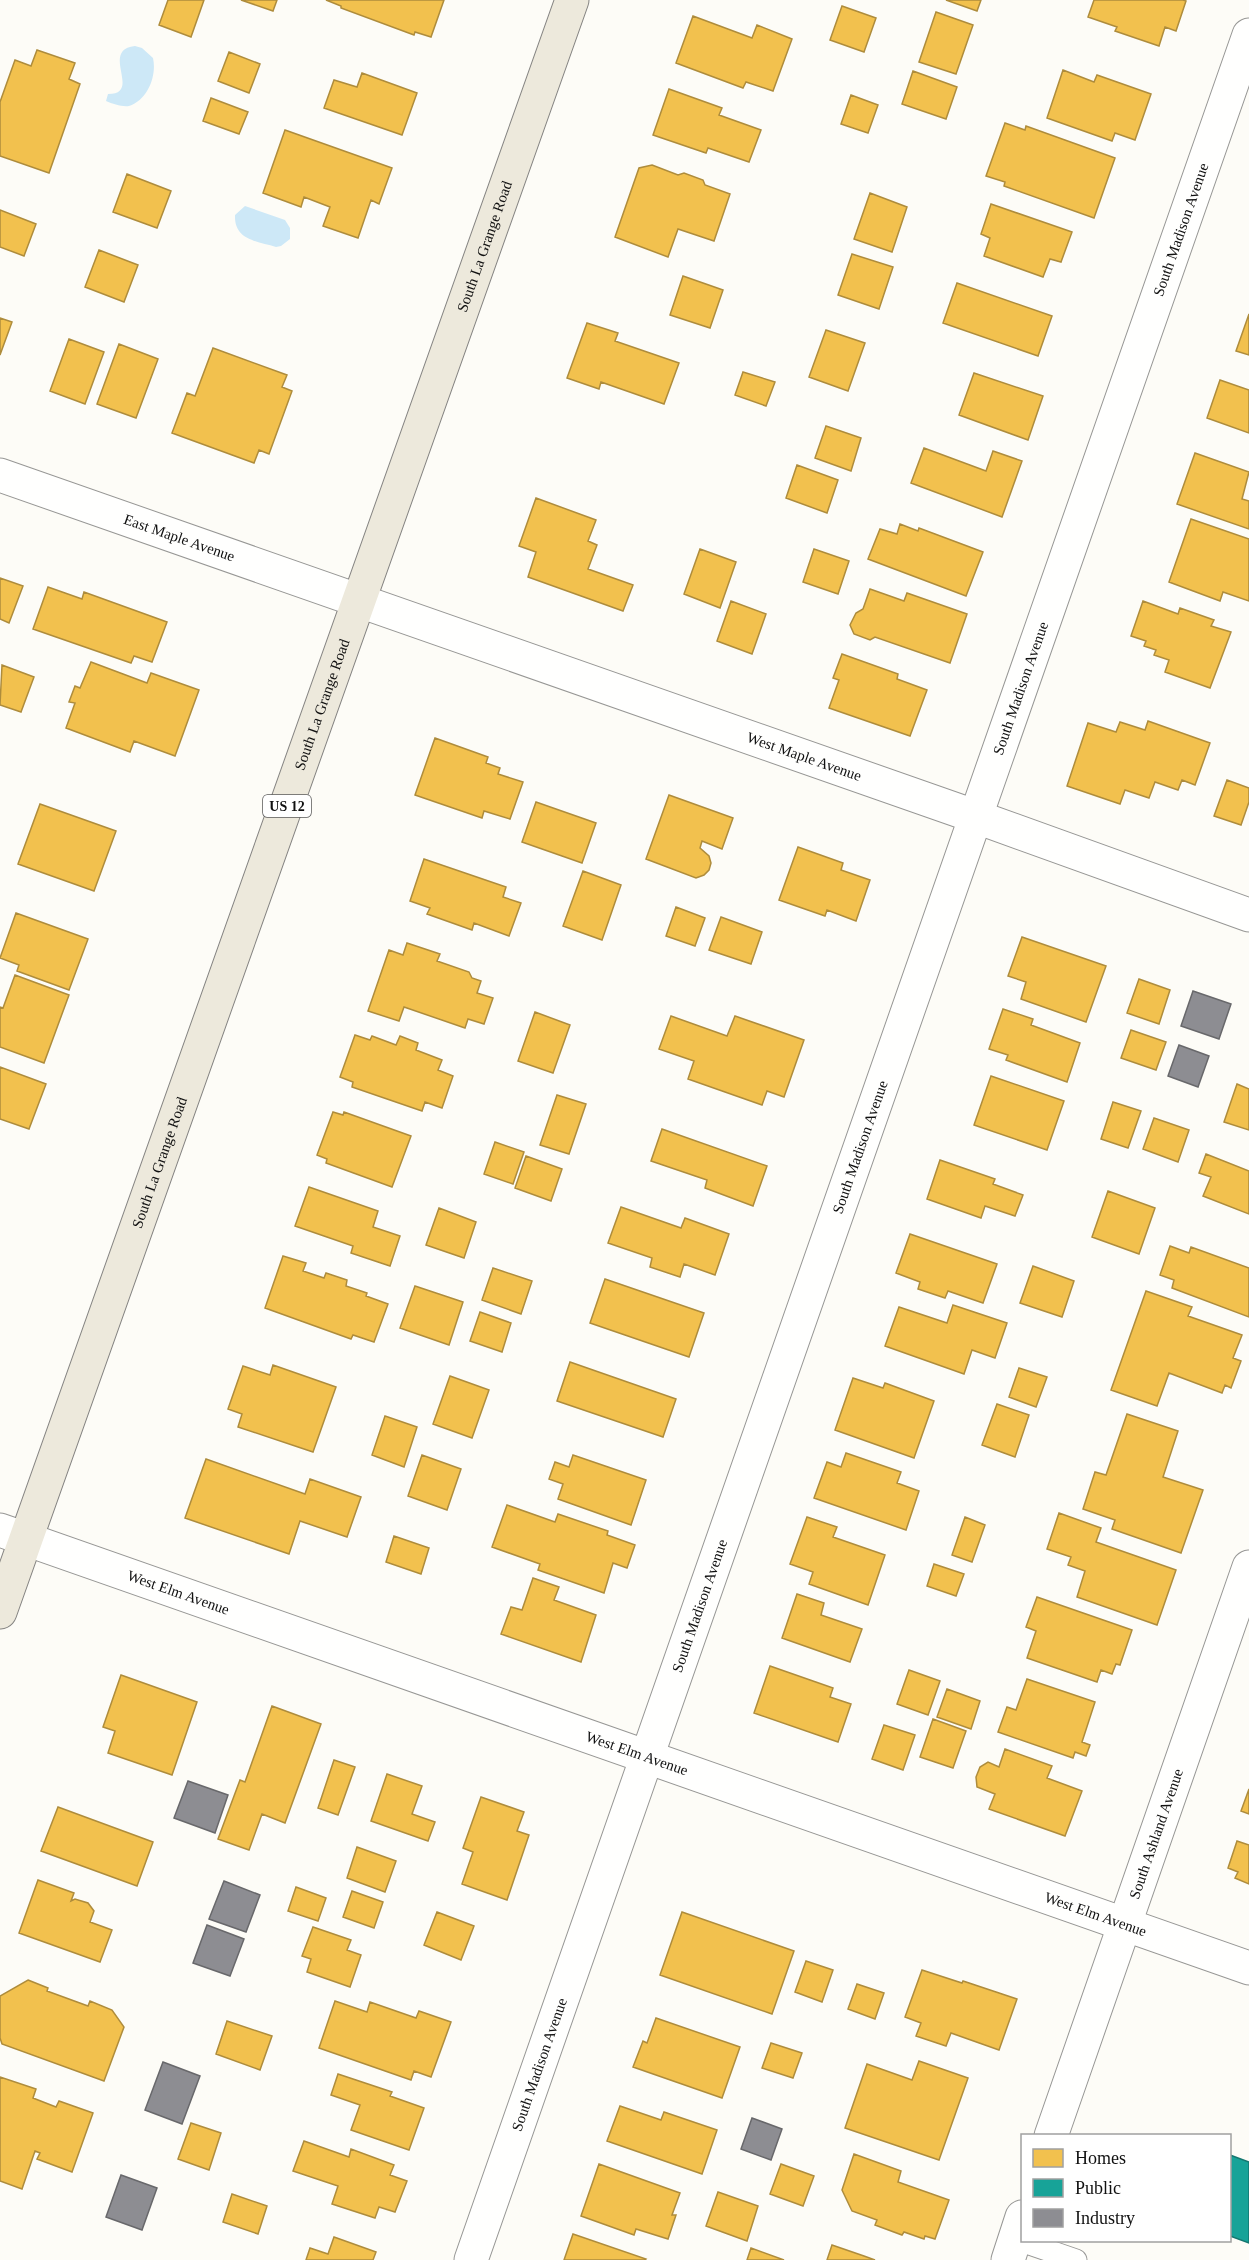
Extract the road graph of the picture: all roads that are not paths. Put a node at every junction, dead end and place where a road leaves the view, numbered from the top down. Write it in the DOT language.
graph roads {
  1 [pos="573,0"];
  2 [pos="1249,35"];
  3 [pos="0,475"];
  4 [pos="360,601"];
  5 [pos="974,816"];
  6 [pos="1249,915"];
  7 [pos="13,1534"];
  8 [pos="1249,1567"];
  9 [pos="0,1612"];
  10 [pos="647,1755"];
  11 [pos="1124,1924"];
  12 [pos="1249,1968"];
  13 [pos="1052,2134"];
  14 [pos="1024,2242"];
  15 [pos="471,2260"];
  16 [pos="1076,2260"];
  1 -- 4 [label="main road, South La Grange Road / US 12"];
  2 -- 5 [label="street, South Madison Avenue"];
  3 -- 4 [label="street, East Maple Avenue"];
  4 -- 5 [label="street, West Maple Avenue"];
  4 -- 7 [label="main road, South La Grange Road / US 12"];
  5 -- 6 [label="street, West Maple Avenue"];
  5 -- 10 [label="street, South Madison Avenue"];
  7 -- 9 [label="main road, South La Grange Road / US 12"];
  7 -- 10 [label="street, West Elm Avenue"];
  8 -- 11 [label="street, South Ashland Avenue"];
  10 -- 11 [label="street, West Elm Avenue"];
  10 -- 15 [label="street, South Madison Avenue"];
  11 -- 12 [label="street, West Elm Avenue"];
  11 -- 13 [label="street, South Ashland Avenue"];
  14 -- 16 [label="lane"];
}
